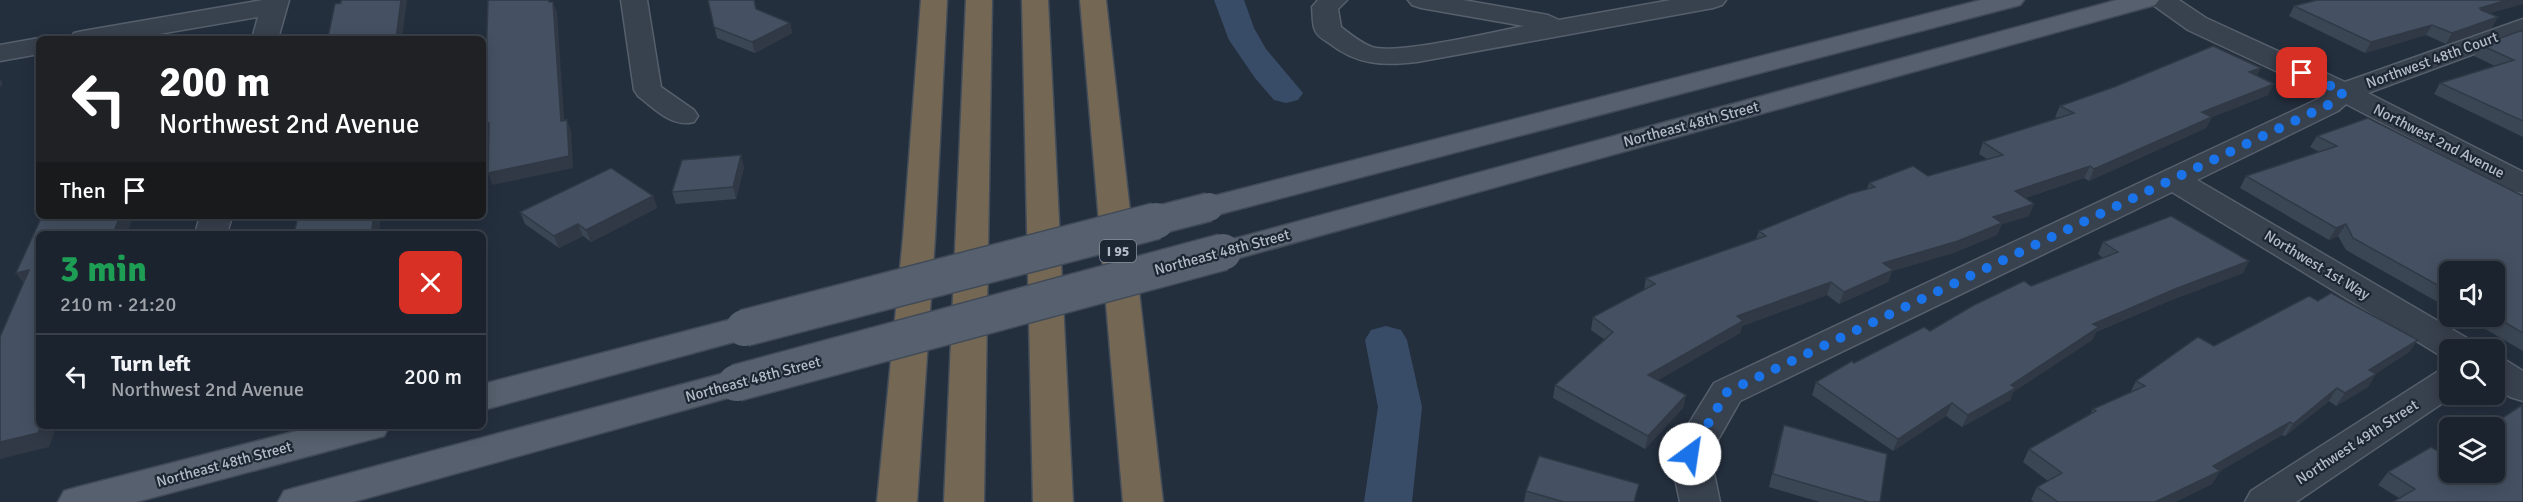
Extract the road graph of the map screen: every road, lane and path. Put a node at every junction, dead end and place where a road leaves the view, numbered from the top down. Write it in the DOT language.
graph roads {
  1 [pos="634,0"];
  2 [pos="934,0"];
  3 [pos="979,0"];
  4 [pos="1035,0"];
  5 [pos="1094,0"];
  6 [pos="1334,0"];
  7 [pos="1421,0"];
  8 [pos="1713,0"];
  9 [pos="2011,0"];
  10 [pos="2146,0"];
  11 [pos="2162,0"];
  12 [pos="2169,0"];
  13 [pos="275,3"];
  14 [pos="1568,26"];
  15 [pos="2523,27"];
  16 [pos="99,36"];
  17 [pos="266,36"];
  18 [pos="36,47"];
  19 [pos="0,53"];
  20 [pos="2356,88"];
  21 [pos="684,116"];
  22 [pos="2523,158"];
  23 [pos="2175,180"];
  24 [pos="2523,184"];
  25 [pos="2441,339"];
  26 [pos="2505,377"];
  27 [pos="2439,388"];
  28 [pos="2523,388"];
  29 [pos="486,395"];
  30 [pos="358,429"];
  31 [pos="78,502"];
  32 [pos="298,502"];
  33 [pos="897,502"];
  34 [pos="964,502"];
  35 [pos="1053,502"];
  36 [pos="1143,502"];
  37 [pos="1700,502"];
  38 [pos="2265,502"];
  1 -- 21 [label="street"];
  2 -- 33 [label="highway"];
  3 -- 34 [label="highway"];
  4 -- 35 [label="highway"];
  5 -- 36 [label="highway, I 95"];
  6 -- 14 [label="street"];
  7 -- 14 [label="street"];
  8 -- 14 [label="street"];
  9 -- 29 [label="main road, bridge"];
  10 -- 32 [label="main road, Northeast 48th Street, bridge"];
  11 -- 20 [label="street, Northwest 2nd Avenue"];
  12 -- 20 [label="street, Northwest 2nd Avenue"];
  13 -- 16 [label="street"];
  13 -- 17 [label="street"];
  15 -- 20 [label="street, Northwest 48th Court"];
  18 -- 19 [label="street"];
  20 -- 22 [label="street, Northwest 2nd Avenue"];
  20 -- 23 [label="street, Northwest 48th Court"];
  20 -- 24 [label="street, Northwest 2nd Avenue"];
  23 -- 25 [label="street, Northwest 1st Way"];
  23 -- 37 [label="street, Northwest 48th Court"];
  26 -- 28 [label="street"];
  27 -- 38 [label="street, Northwest 49th Street"];
  30 -- 31 [label="main road, Northeast 48th Street"];
}
